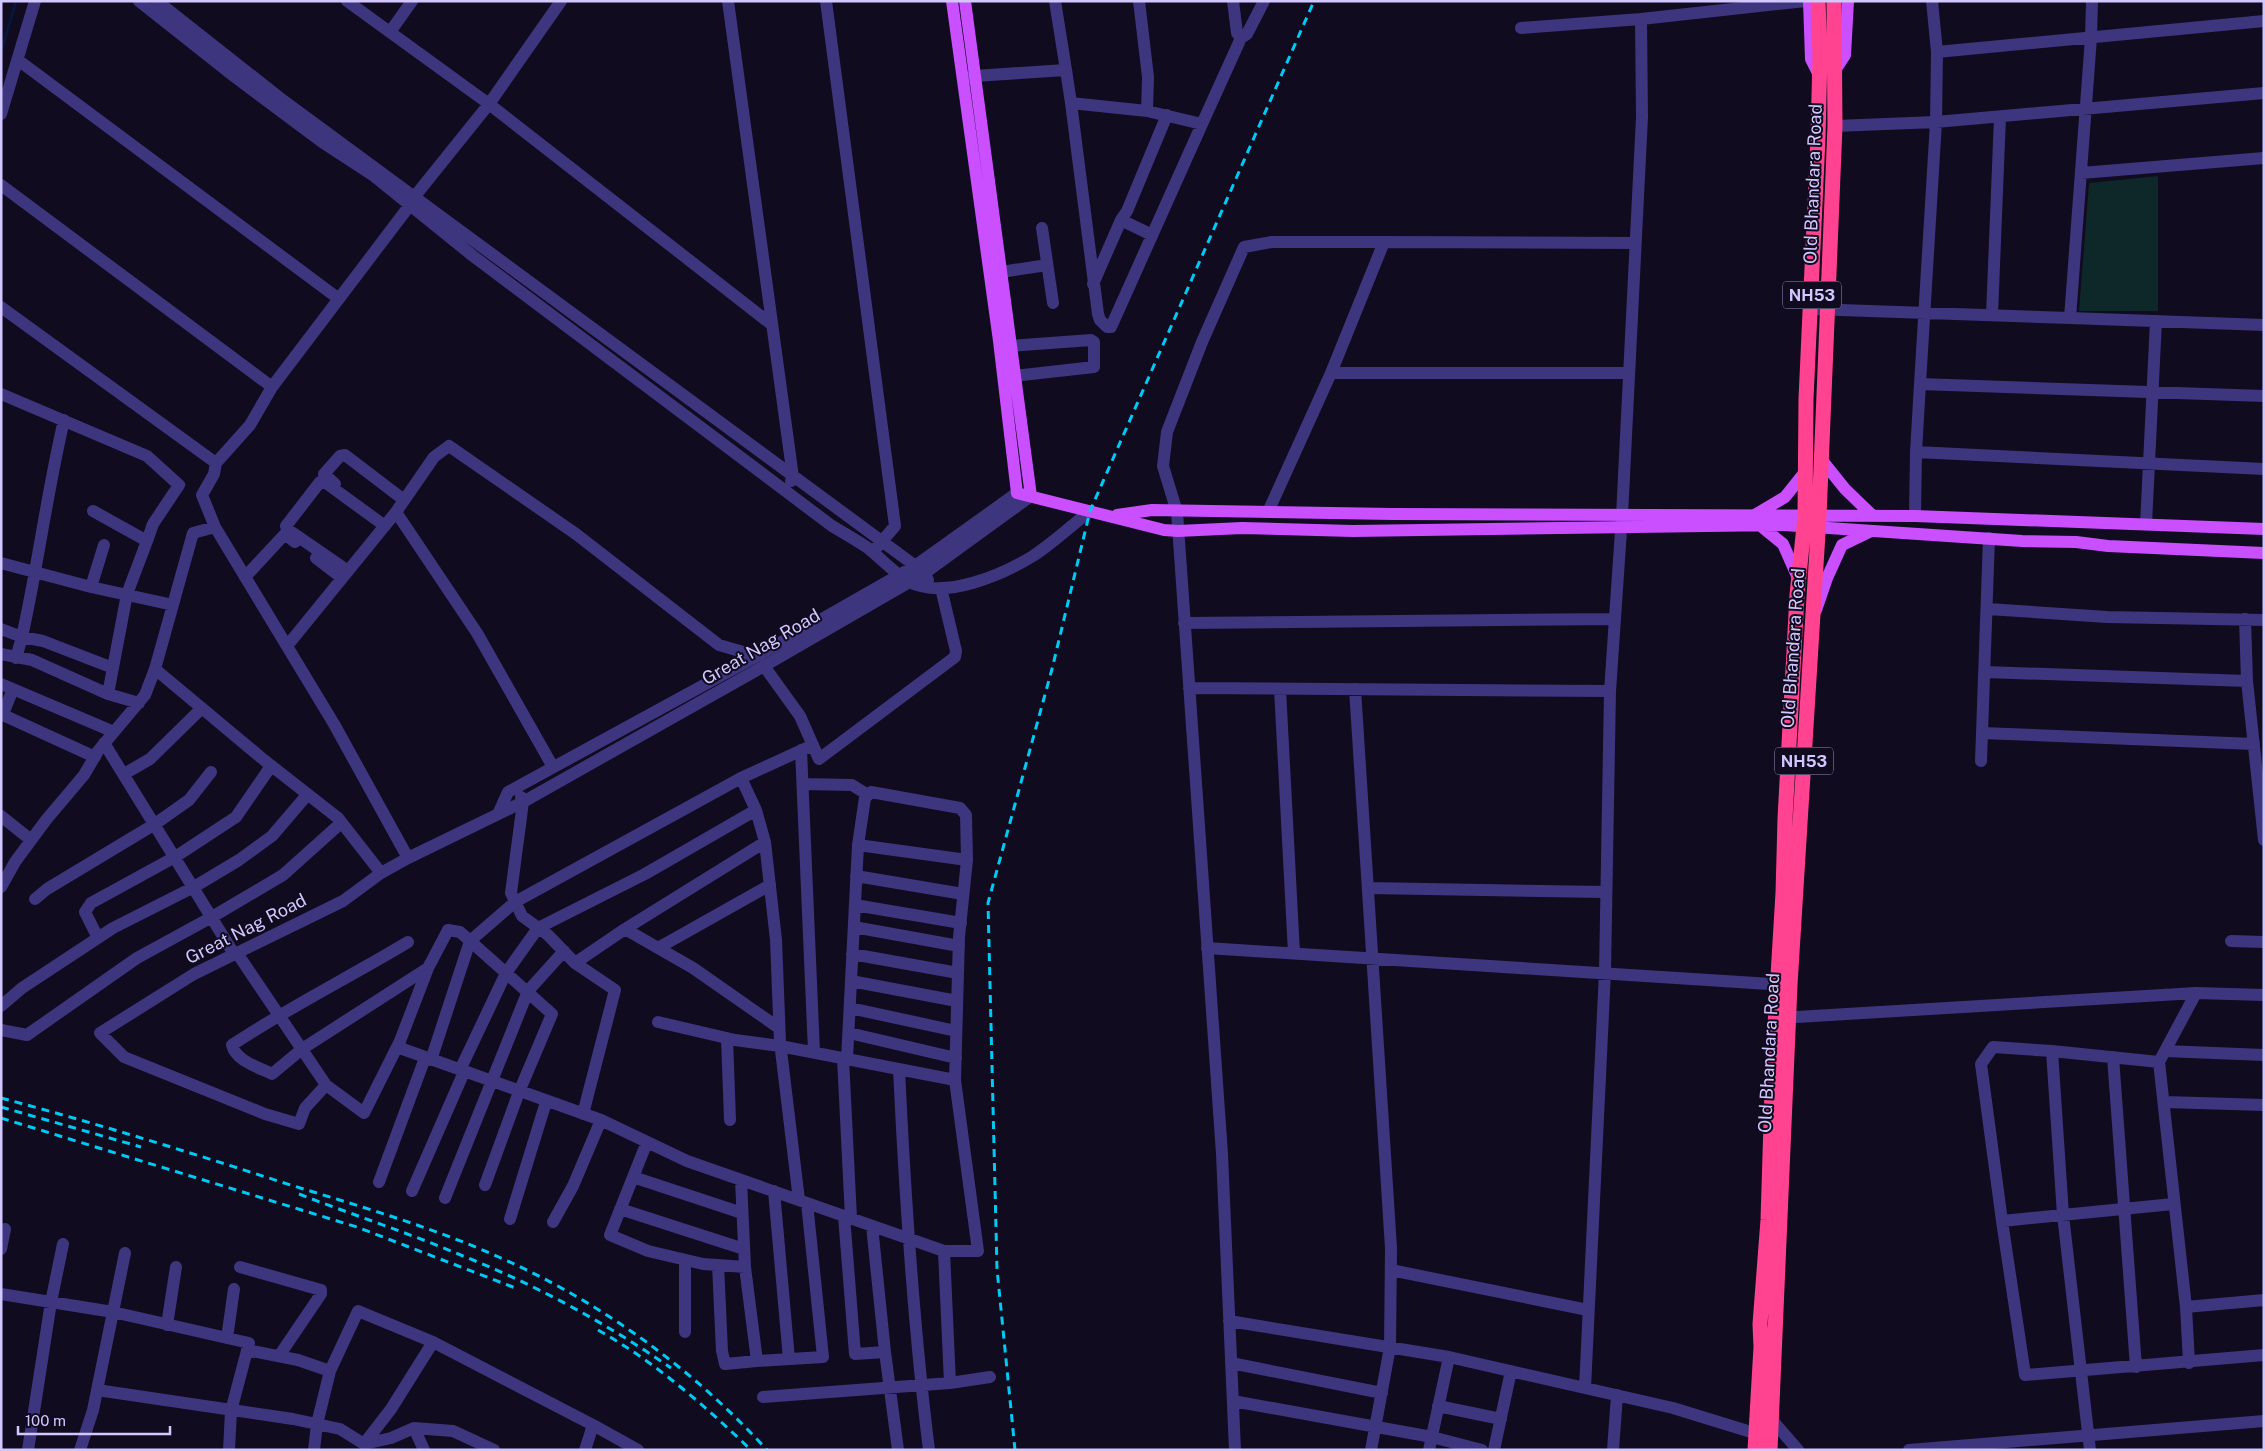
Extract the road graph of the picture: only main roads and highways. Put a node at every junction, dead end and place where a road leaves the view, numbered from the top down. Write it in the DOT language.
graph roads {
  1 [pos="952,1"];
  2 [pos="965,1"];
  3 [pos="1808,1"];
  4 [pos="1818,1"];
  5 [pos="1834,1"];
  6 [pos="1848,1"];
  7 [pos="1835,65"];
  8 [pos="1818,73"];
  9 [pos="968,78"];
  10 [pos="1819,309"];
  11 [pos="1821,459"];
  12 [pos="1805,472"];
  13 [pos="1031,496"];
  14 [pos="1112,515"];
  15 [pos="1873,516"];
  16 [pos="1757,521"];
  17 [pos="1812,521"];
  18 [pos="1621,523"];
  19 [pos="2264,529"];
  20 [pos="1871,531"];
  21 [pos="2264,553"];
  22 [pos="1798,578"];
  23 [pos="1813,620"];
  24 [pos="1800,716"];
  25 [pos="1782,1018"];
  26 [pos="1766,1441"];
  27 [pos="1755,1450"];
  1 -- 9 [label="main road"];
  2 -- 9 [label="main road"];
  3 -- 8 [label="main road, NH53"];
  4 -- 8 [label="highway, NH53"];
  5 -- 7 [label="highway"];
  6 -- 7 [label="main road, Old Bhandara Road / NH53"];
  7 -- 10 [label="highway, Old Bhandara Road / NH53"];
  8 -- 10 [label="highway, NH53"];
  9 -- 13 [label="main road"];
  9 -- 13 [label="main road"];
  10 -- 11 [label="highway, Old Bhandara Road / NH53"];
  10 -- 12 [label="highway, NH53"];
  11 -- 15 [label="main road"];
  11 -- 17 [label="highway, Old Bhandara Road / NH53"];
  12 -- 16 [label="main road"];
  12 -- 17 [label="highway, NH53"];
  13 -- 14 [label="main road"];
  14 -- 18 [label="main road"];
  14 -- 18 [label="main road"];
  15 -- 17 [label="main road"];
  15 -- 19 [label="main road"];
  16 -- 17 [label="main road"];
  16 -- 18 [label="main road"];
  16 -- 22 [label="main road"];
  17 -- 20 [label="main road"];
  17 -- 22 [label="highway, NH53"];
  17 -- 23 [label="highway, Old Bhandara Road / NH53"];
  20 -- 21 [label="main road"];
  20 -- 23 [label="main road"];
  22 -- 24 [label="highway, NH53"];
  23 -- 24 [label="highway, Old Bhandara Road / NH53"];
  24 -- 25 [label="highway, Old Bhandara Road / NH53"];
  25 -- 26 [label="highway, Old Bhandara Road / NH53"];
  25 -- 26 [label="highway, NH53"];
  26 -- 27 [label="highway, NH53"];
}
